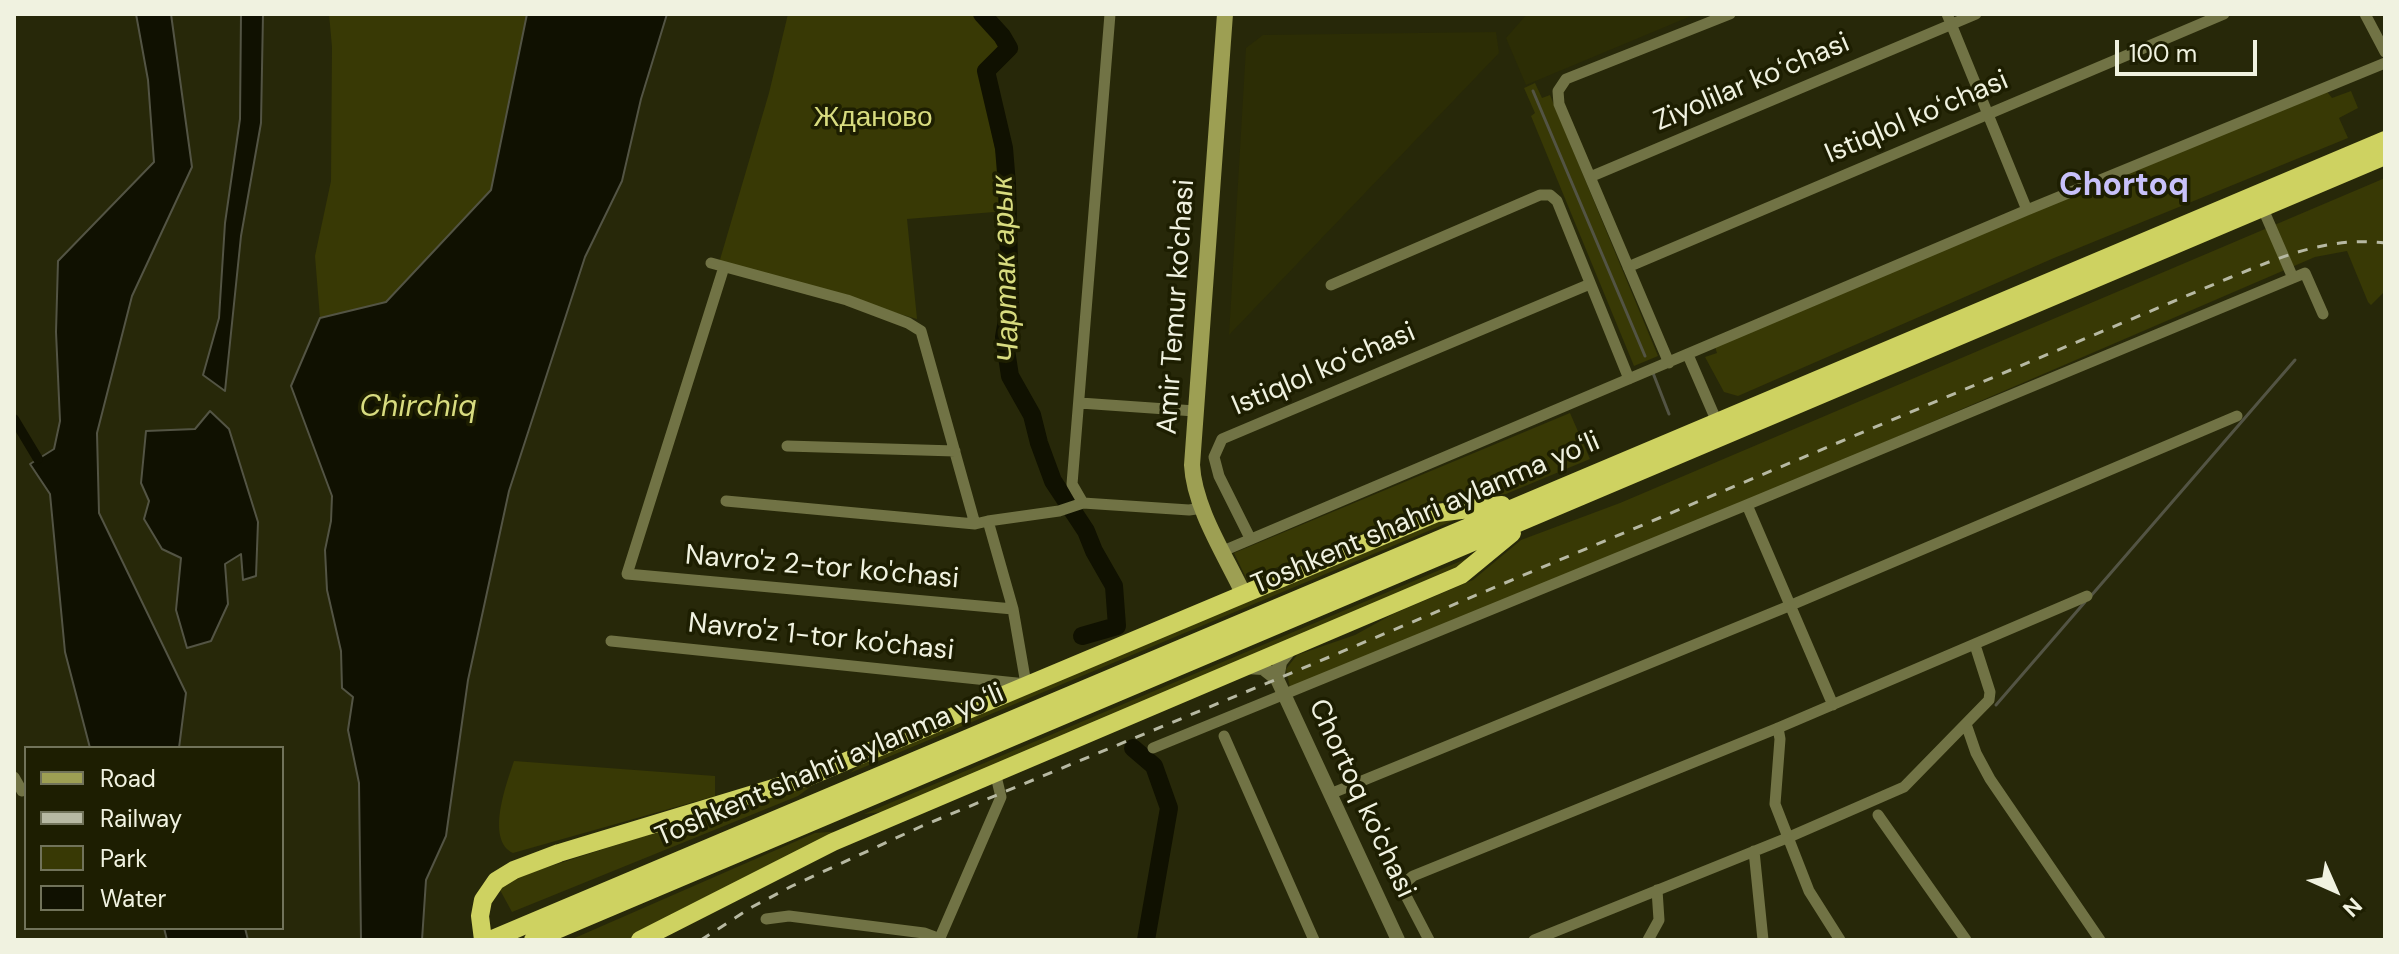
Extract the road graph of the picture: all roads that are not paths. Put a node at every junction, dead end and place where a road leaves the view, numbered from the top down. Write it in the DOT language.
graph roads {
  1 [pos="1110,14"];
  2 [pos="1225,14"];
  3 [pos="1730,14"];
  4 [pos="1976,14"];
  5 [pos="2224,14"];
  6 [pos="2365,14"];
  7 [pos="1949,20"];
  8 [pos="2385,52"];
  9 [pos="2385,63"];
  10 [pos="1988,114"];
  11 [pos="2385,140"];
  12 [pos="2385,156"];
  13 [pos="1590,177"];
  14 [pos="2263,209"];
  15 [pos="2027,210"];
  16 [pos="711,263"];
  17 [pos="724,267"];
  18 [pos="1628,267"];
  19 [pos="2293,278"];
  20 [pos="1590,284"];
  21 [pos="1331,285"];
  22 [pos="2323,314"];
  23 [pos="1688,355"];
  24 [pos="1669,363"];
  25 [pos="1629,379"];
  26 [pos="1080,403"];
  27 [pos="1195,411"];
  28 [pos="2237,416"];
  29 [pos="1720,430"];
  30 [pos="787,446"];
  31 [pos="955,451"];
  32 [pos="726,501"];
  33 [pos="1080,504"];
  34 [pos="1747,505"];
  35 [pos="1203,508"];
  36 [pos="1526,511"];
  37 [pos="988,521"];
  38 [pos="975,524"];
  39 [pos="1250,538"];
  40 [pos="1223,551"];
  41 [pos="1243,593"];
  42 [pos="2087,596"];
  43 [pos="1789,606"];
  44 [pos="1013,609"];
  45 [pos="611,641"];
  46 [pos="1296,645"];
  47 [pos="1975,645"];
  48 [pos="1242,668"];
  49 [pos="1277,679"];
  50 [pos="1026,684"];
  51 [pos="1284,694"];
  52 [pos="1833,705"];
  53 [pos="1966,724"];
  54 [pos="1778,728"];
  55 [pos="1224,736"];
  56 [pos="1153,748"];
  57 [pos="868,751"];
  58 [pos="995,772"];
  59 [pos="14,777"];
  60 [pos="21,792"];
  61 [pos="1330,794"];
  62 [pos="894,815"];
  63 [pos="1878,815"];
  64 [pos="786,824"];
  65 [pos="1787,838"];
  66 [pos="1754,851"];
  67 [pos="1657,890"];
  68 [pos="766,919"];
  69 [pos="499,936"];
  70 [pos="1542,938"];
  71 [pos="940,939"];
  72 [pos="483,940"];
  73 [pos="533,940"];
  74 [pos="640,940"];
  75 [pos="1314,940"];
  76 [pos="1398,940"];
  77 [pos="1429,940"];
  78 [pos="1648,940"];
  79 [pos="1763,940"];
  80 [pos="1840,940"];
  81 [pos="1966,940"];
  82 [pos="2100,940"];
  1 -- 26 [label="street"];
  2 -- 27 [label="main road, Amir Temur ko'chasi"];
  3 -- 13 [label="street"];
  4 -- 7 [label="street, Ziyolilar koʻchasi"];
  5 -- 10 [label="street, Istiqlol koʻchasi"];
  6 -- 8 [label="street"];
  7 -- 10 [label="street"];
  7 -- 13 [label="street, Ziyolilar koʻchasi"];
  9 -- 15 [label="street"];
  10 -- 15 [label="street"];
  10 -- 18 [label="street, Istiqlol koʻchasi"];
  11 -- 29 [label="highway, Toshkent shahri aylanma yoʻli"];
  12 -- 14 [label="highway, Toshkent shahri aylanma yoʻli"];
  13 -- 18 [label="street"];
  14 -- 19 [label="street"];
  14 -- 29 [label="highway, Toshkent shahri aylanma yoʻli"];
  15 -- 23 [label="street"];
  16 -- 17 [label="street"];
  17 -- 31 [label="street"];
  17 -- 44 [label="street, Navro'z 2-tor ko'chasi"];
  18 -- 24 [label="street"];
  19 -- 22 [label="street"];
  19 -- 34 [label="street"];
  20 -- 21 [label="street"];
  20 -- 25 [label="street"];
  20 -- 39 [label="street, Istiqlol koʻchasi"];
  23 -- 24 [label="street"];
  23 -- 29 [label="street"];
  24 -- 25 [label="street"];
  25 -- 39 [label="street"];
  26 -- 27 [label="street"];
  26 -- 33 [label="street"];
  27 -- 35 [label="main road, Amir Temur ko'chasi"];
  28 -- 43 [label="street"];
  29 -- 36 [label="highway, Toshkent shahri aylanma yoʻli"];
  30 -- 31 [label="street"];
  31 -- 38 [label="street"];
  32 -- 38 [label="street"];
  33 -- 35 [label="street"];
  33 -- 37 [label="street"];
  34 -- 43 [label="street"];
  34 -- 51 [label="street"];
  35 -- 40 [label="main road, Amir Temur ko'chasi"];
  36 -- 41 [label="highway"];
  36 -- 46 [label="highway"];
  36 -- 64 [label="highway, Toshkent shahri aylanma yoʻli"];
  37 -- 38 [label="street"];
  37 -- 44 [label="street"];
  39 -- 40 [label="street"];
  40 -- 41 [label="main road, Amir Temur ko'chasi"];
  41 -- 50 [label="highway"];
  42 -- 47 [label="street"];
  43 -- 52 [label="street"];
  43 -- 61 [label="street"];
  44 -- 50 [label="street"];
  45 -- 50 [label="street, Navro'z 1-tor ko'chasi"];
  46 -- 48 [label="highway"];
  46 -- 49 [label="street, Chortoq ko'chasi"];
  47 -- 52 [label="street"];
  47 -- 53 [label="street"];
  48 -- 49 [label="street, Chortoq ko'chasi"];
  48 -- 58 [label="highway"];
  49 -- 51 [label="street, Chortoq ko'chasi"];
  50 -- 57 [label="highway"];
  51 -- 56 [label="street"];
  51 -- 61 [label="street, Chortoq ko'chasi"];
  52 -- 54 [label="street"];
  53 -- 65 [label="street"];
  53 -- 82 [label="street"];
  54 -- 65 [label="street"];
  54 -- 77 [label="street"];
  55 -- 75 [label="street"];
  57 -- 64 [label="highway"];
  57 -- 72 [label="highway"];
  58 -- 62 [label="highway"];
  58 -- 71 [label="street"];
  59 -- 60 [label="street"];
  61 -- 76 [label="street, Chortoq ko'chasi"];
  62 -- 64 [label="highway"];
  62 -- 74 [label="highway"];
  63 -- 81 [label="street"];
  64 -- 69 [label="highway, Toshkent shahri aylanma yoʻli"];
  64 -- 73 [label="highway, Toshkent shahri aylanma yoʻli"];
  65 -- 66 [label="street"];
  65 -- 80 [label="street"];
  66 -- 67 [label="street"];
  66 -- 79 [label="street"];
  67 -- 70 [label="street"];
  67 -- 78 [label="street"];
  68 -- 71 [label="street"];
}
